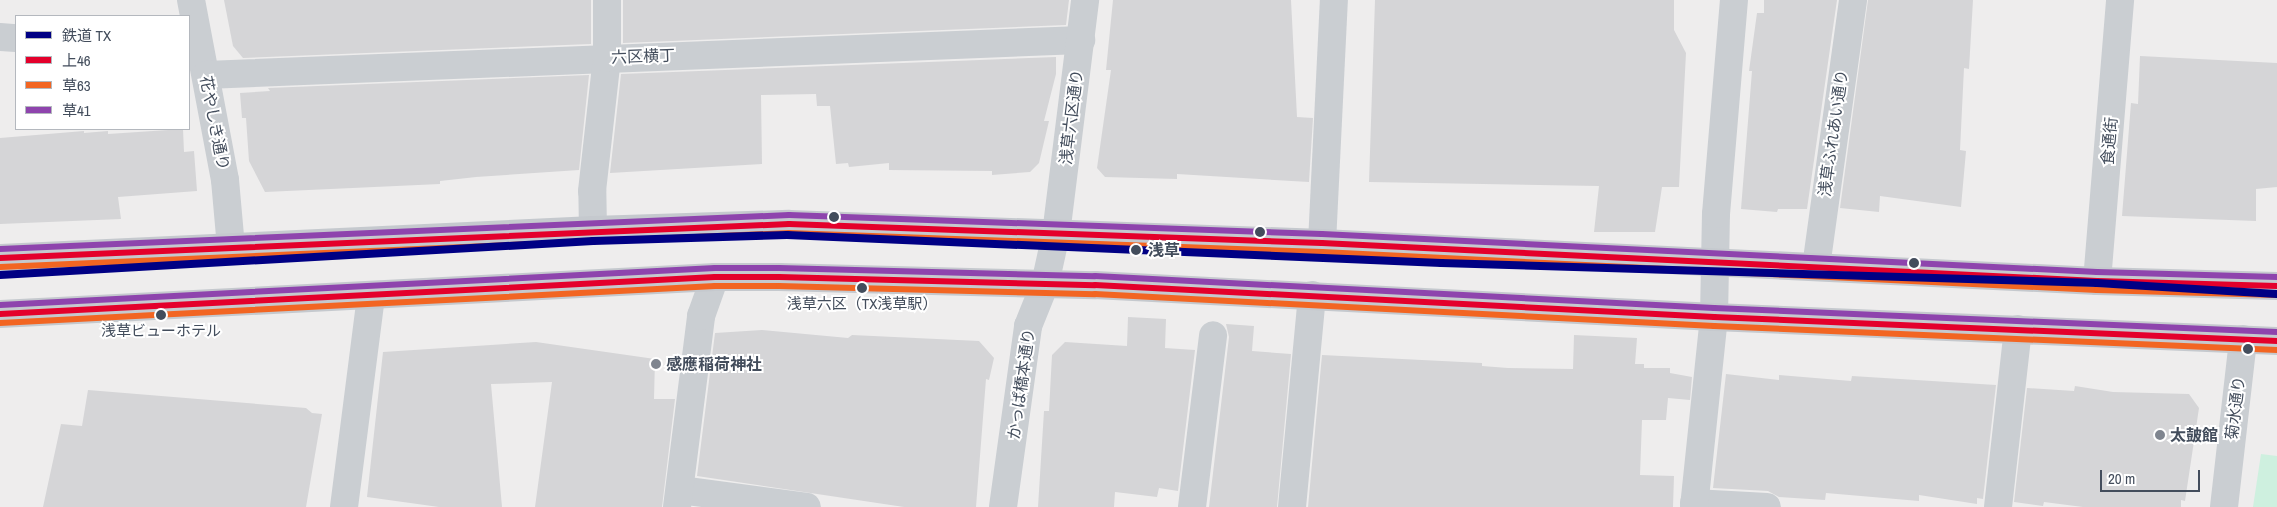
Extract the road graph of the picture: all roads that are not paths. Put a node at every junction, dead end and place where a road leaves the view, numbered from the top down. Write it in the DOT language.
graph roads {
  1 [pos="190,0"];
  2 [pos="607,0"];
  3 [pos="1085,0"];
  4 [pos="1334,0"];
  5 [pos="1734,0"];
  6 [pos="1853,0"];
  7 [pos="2120,0"];
  8 [pos="0,37"];
  9 [pos="15,38"];
  10 [pos="1081,40"];
  11 [pos="194,41"];
  12 [pos="607,58"];
  13 [pos="206,75"];
  14 [pos="593,230"];
  15 [pos="1056,234"];
  16 [pos="1322,243"];
  17 [pos="231,247"];
  18 [pos="0,258"];
  19 [pos="1715,261"];
  20 [pos="1816,266"];
  21 [pos="715,277"];
  22 [pos="2098,281"];
  23 [pos="1045,284"];
  24 [pos="2277,286"];
  25 [pos="1312,296"];
  26 [pos="371,298"];
  27 [pos="0,314"];
  28 [pos="1714,317"];
  29 [pos="2018,328"];
  30 [pos="1213,335"];
  31 [pos="2244,339"];
  32 [pos="2277,341"];
  33 [pos="679,498"];
  34 [pos="1694,505"];
  35 [pos="344,507"];
  36 [pos="807,507"];
  37 [pos="1003,507"];
  38 [pos="1192,507"];
  39 [pos="1292,507"];
  40 [pos="1767,507"];
  41 [pos="1998,507"];
  42 [pos="2224,507"];
  1 -- 11 [label="street, 花やしき通り"];
  2 -- 12 [label="street"];
  3 -- 10 [label="street, 浅草六区通り"];
  4 -- 16 [label="street"];
  5 -- 19 [label="street"];
  6 -- 20 [label="street, 浅草ふれあい通り"];
  7 -- 22 [label="street, 食通街"];
  8 -- 9 [label="street"];
  10 -- 12 [label="street, 六区横丁"];
  10 -- 15 [label="street, 浅草六区通り"];
  11 -- 13 [label="street, 花やしき通り"];
  12 -- 13 [label="street, 六区横丁"];
  12 -- 14 [label="street"];
  13 -- 17 [label="street, 花やしき通り"];
  14 -- 15 [label="main road"];
  14 -- 17 [label="main road"];
  15 -- 16 [label="main road"];
  15 -- 23 [label="street, かっぱ橋本通り"];
  16 -- 19 [label="main road"];
  17 -- 18 [label="main road"];
  19 -- 20 [label="main road"];
  19 -- 28 [label="street"];
  20 -- 22 [label="main road"];
  21 -- 23 [label="main road"];
  21 -- 26 [label="main road"];
  21 -- 33 [label="street"];
  22 -- 24 [label="main road"];
  23 -- 25 [label="main road"];
  23 -- 37 [label="street, かっぱ橋本通り"];
  25 -- 28 [label="main road"];
  25 -- 39 [label="street"];
  26 -- 27 [label="main road"];
  26 -- 35 [label="street"];
  28 -- 29 [label="main road"];
  28 -- 34 [label="street"];
  29 -- 31 [label="main road"];
  29 -- 41 [label="street"];
  30 -- 38 [label="street"];
  31 -- 32 [label="main road"];
  31 -- 42 [label="street, 菊水通り"];
  33 -- 36 [label="street"];
  34 -- 40 [label="street"];
}
